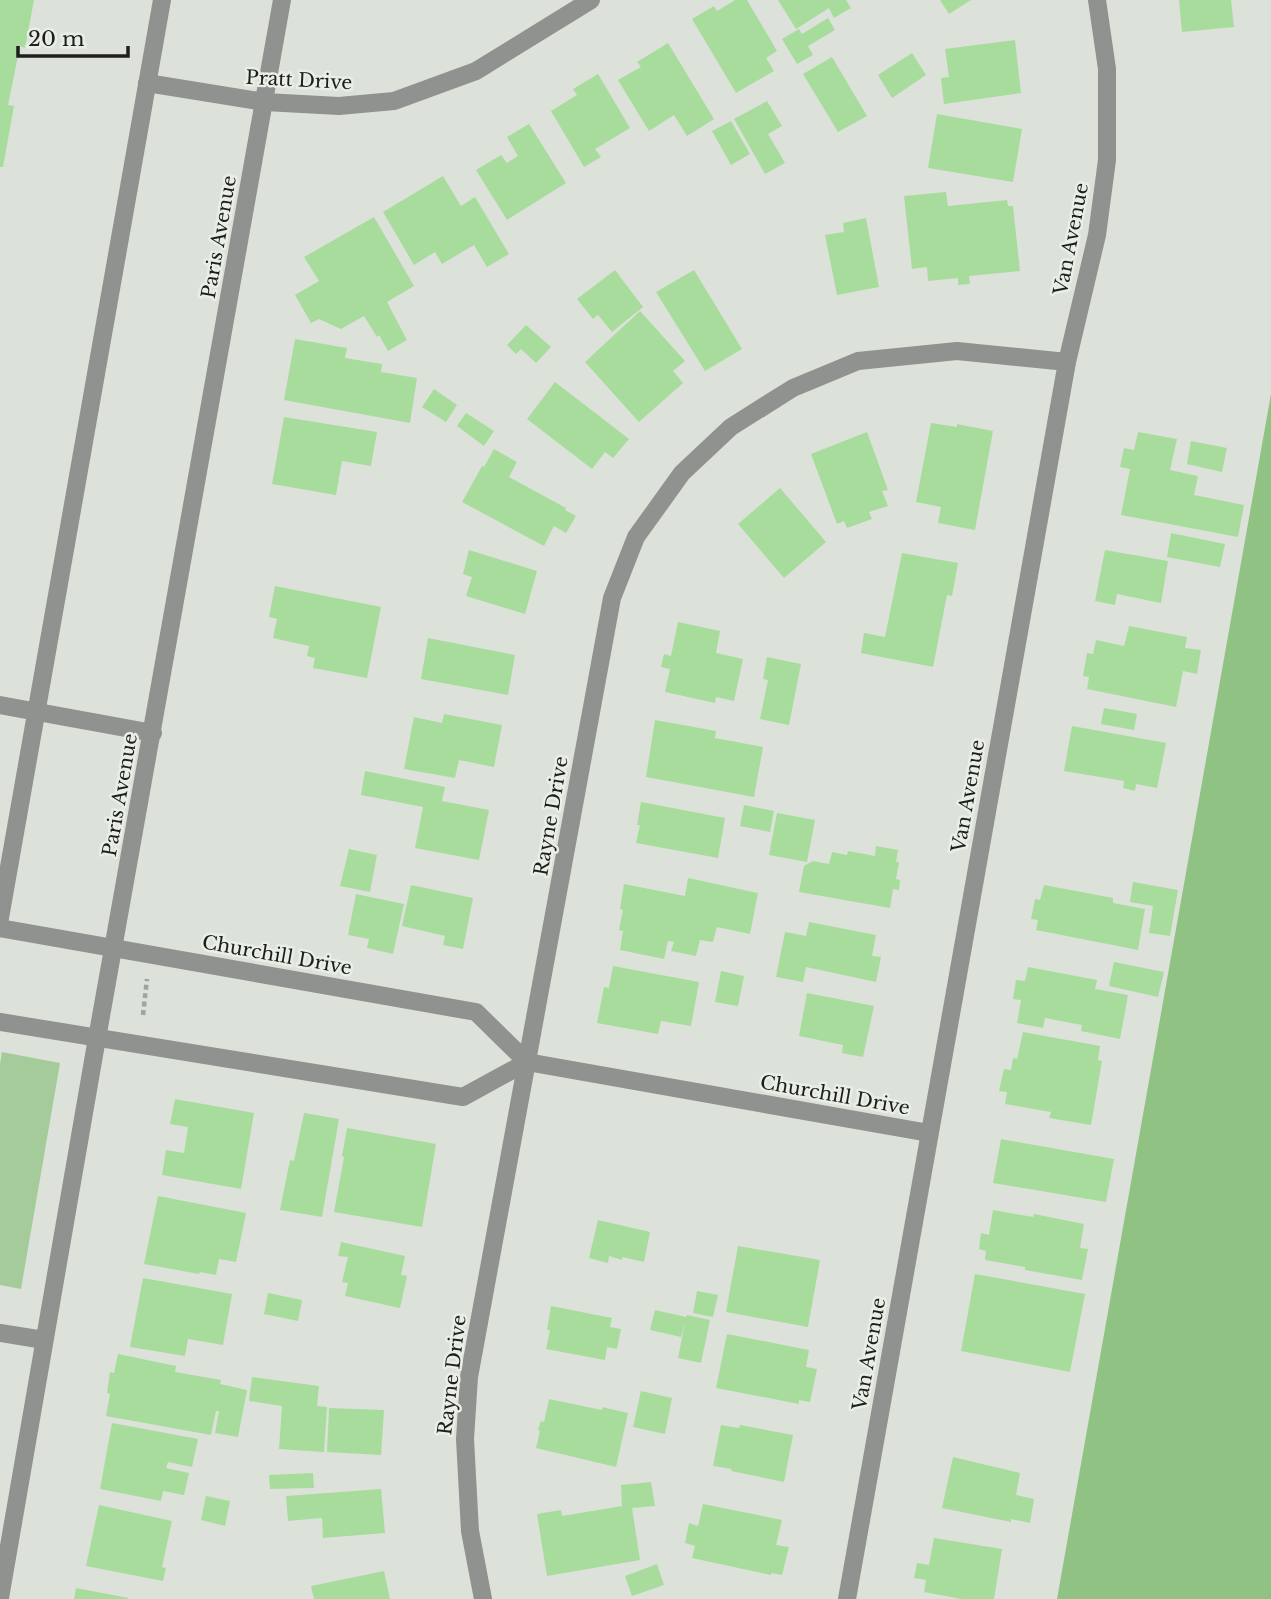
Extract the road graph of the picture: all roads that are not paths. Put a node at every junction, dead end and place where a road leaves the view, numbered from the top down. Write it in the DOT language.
graph roads {
  1 [pos="162,0"];
  2 [pos="282,0"];
  3 [pos="592,0"];
  4 [pos="1097,0"];
  5 [pos="147,83"];
  6 [pos="265,102"];
  7 [pos="1067,362"];
  8 [pos="0,705"];
  9 [pos="36,712"];
  10 [pos="153,733"];
  11 [pos="0,918"];
  12 [pos="0,928"];
  13 [pos="114,947"];
  14 [pos="0,1022"];
  15 [pos="98,1039"];
  16 [pos="527,1062"];
  17 [pos="929,1133"];
  18 [pos="0,1333"];
  19 [pos="44,1340"];
  20 [pos="0,1598"];
  21 [pos="483,1599"];
  22 [pos="847,1599"];
  1 -- 5 [label="street"];
  2 -- 6 [label="street, Paris Avenue"];
  3 -- 6 [label="street, Pratt Drive"];
  4 -- 7 [label="street, Van Avenue"];
  5 -- 6 [label="street, Pratt Drive"];
  5 -- 9 [label="street"];
  6 -- 10 [label="street, Paris Avenue"];
  7 -- 16 [label="street, Rayne Drive"];
  7 -- 17 [label="street, Van Avenue"];
  8 -- 9 [label="street"];
  9 -- 10 [label="street"];
  9 -- 11 [label="street"];
  10 -- 13 [label="street, Paris Avenue"];
  12 -- 13 [label="street, Churchill Drive"];
  13 -- 15 [label="street, Paris Avenue"];
  13 -- 16 [label="street, Churchill Drive"];
  14 -- 15 [label="street"];
  15 -- 16 [label="street"];
  15 -- 19 [label="street, Paris Avenue"];
  16 -- 17 [label="street, Churchill Drive"];
  16 -- 21 [label="street, Rayne Drive"];
  17 -- 22 [label="street, Van Avenue"];
  18 -- 19 [label="street"];
  19 -- 20 [label="street, Paris Avenue"];
}
